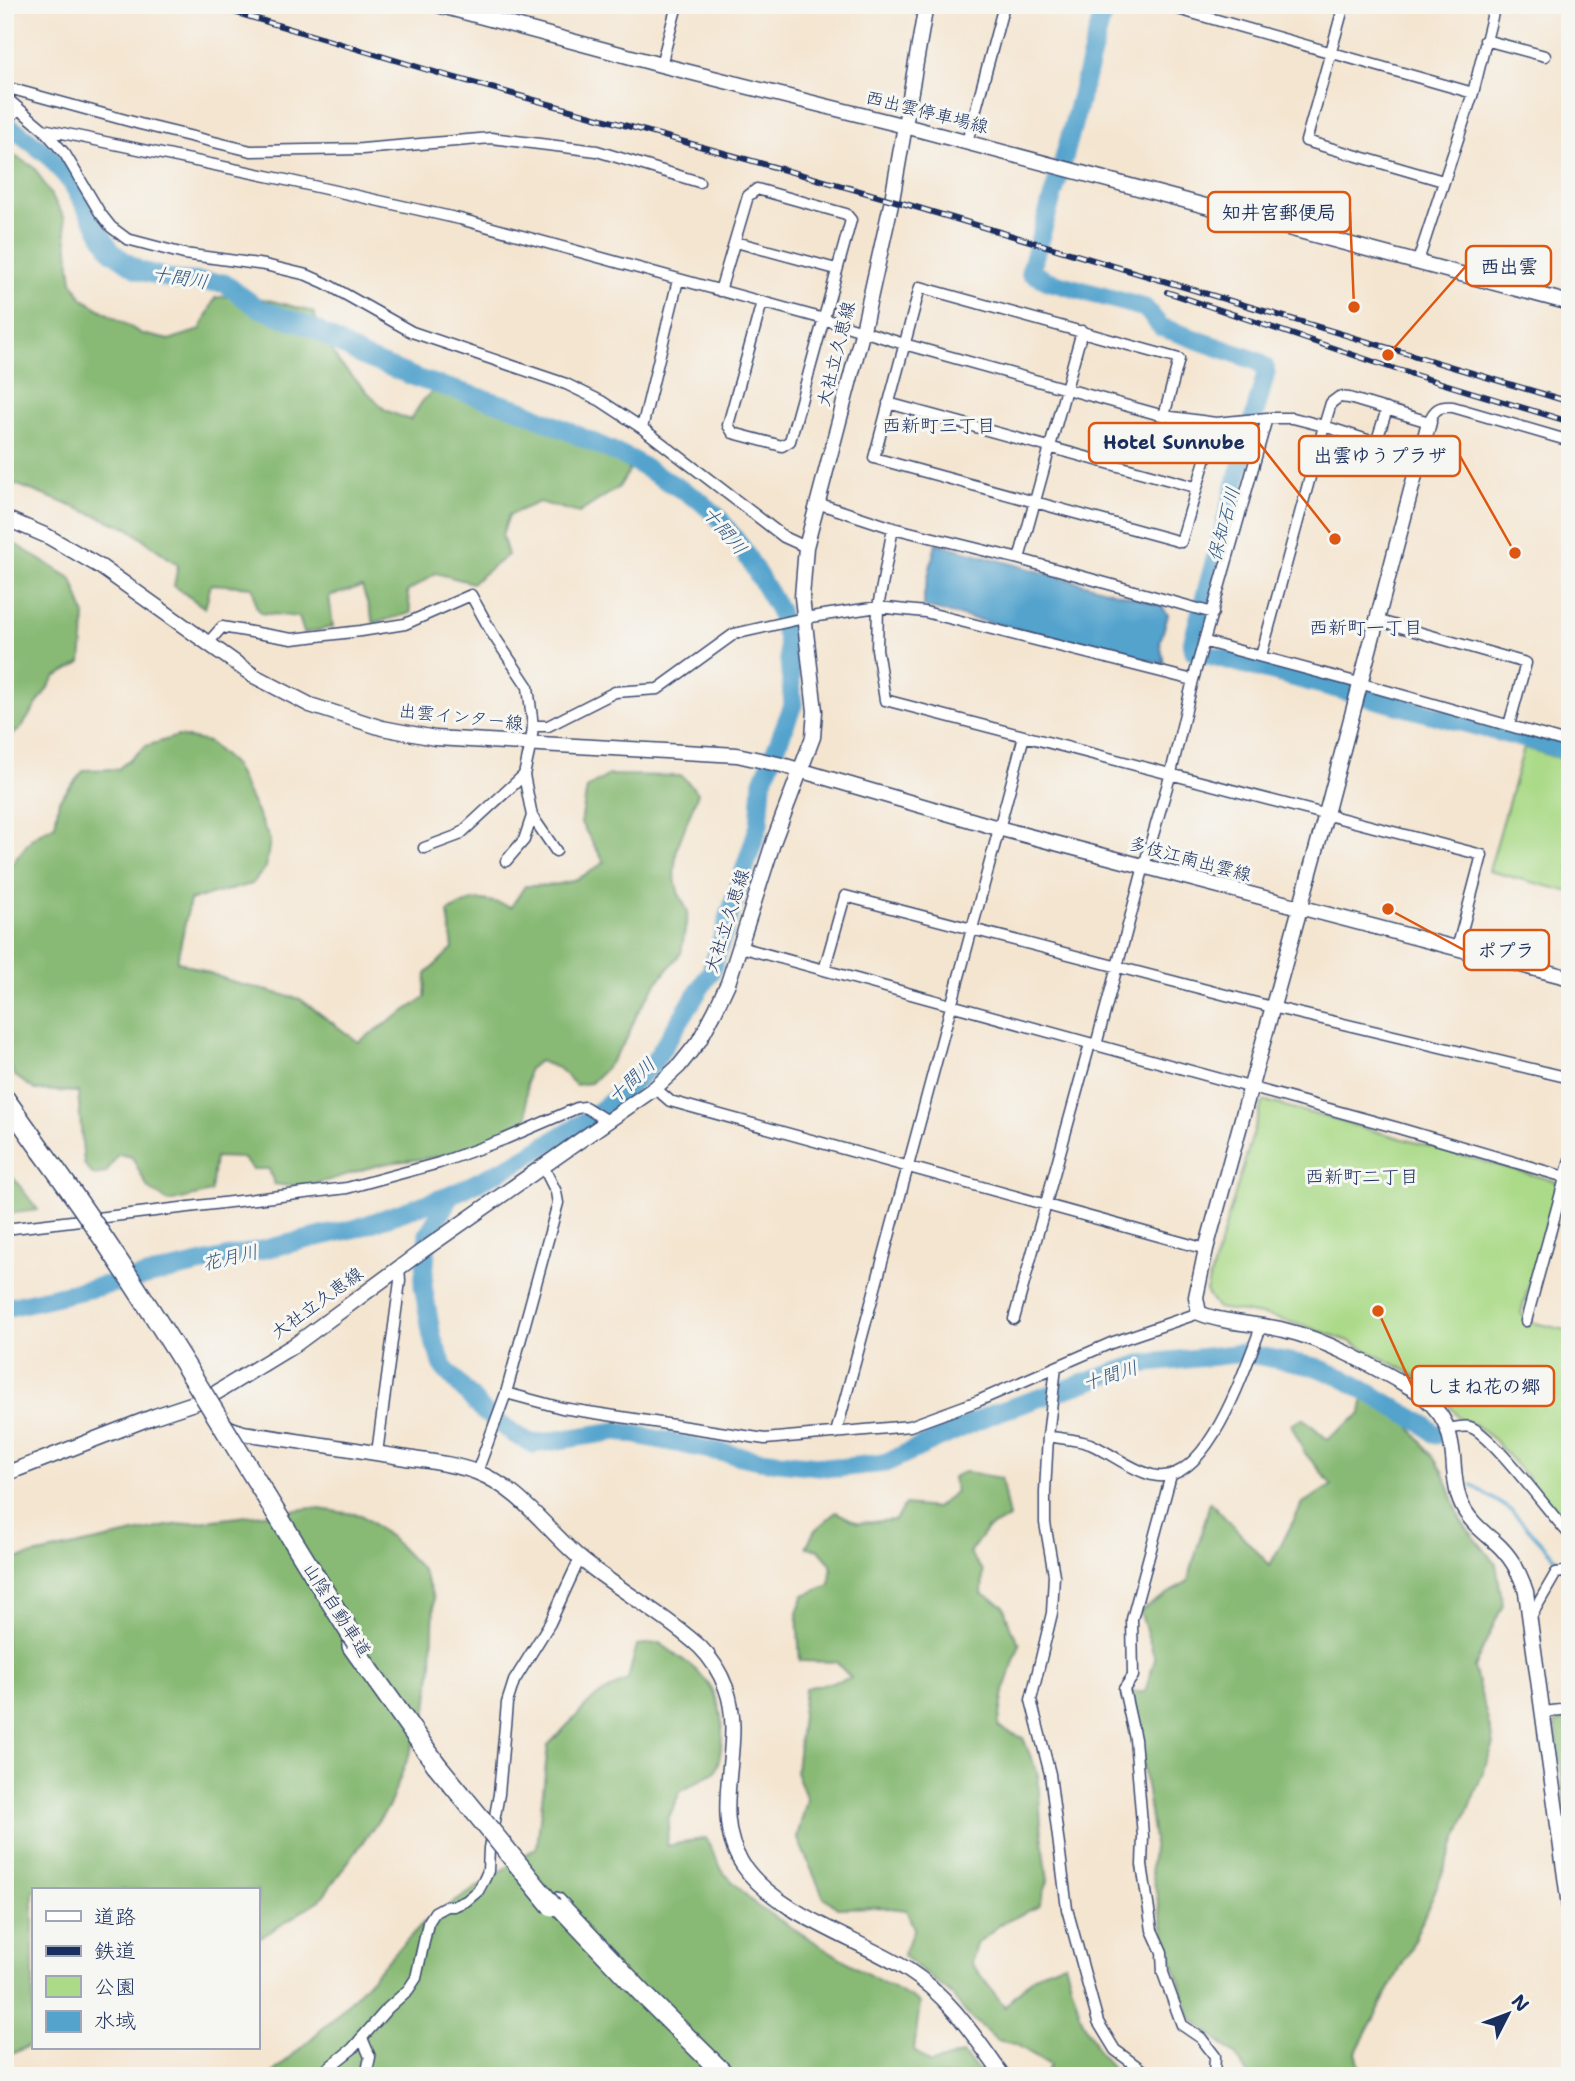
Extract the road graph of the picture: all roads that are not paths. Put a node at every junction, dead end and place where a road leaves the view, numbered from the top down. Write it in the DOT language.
graph roads {
  1 [pos="438,5"];
  2 [pos="677,5"];
  3 [pos="926,5"];
  4 [pos="1004,5"];
  5 [pos="1164,5"];
  6 [pos="1495,5"];
  7 [pos="1341,6"];
  8 [pos="1194,9"];
  9 [pos="1485,40"];
  10 [pos="1331,51"];
  11 [pos="1545,56"];
  12 [pos="661,65"];
  13 [pos="5,87"];
  14 [pos="1473,93"];
  15 [pos="5,97"];
  16 [pos="18,108"];
  17 [pos="8,122"];
  18 [pos="905,126"];
  19 [pos="43,129"];
  20 [pos="967,142"];
  21 [pos="1443,181"];
  22 [pos="699,182"];
  23 [pos="736,242"];
  24 [pos="1411,262"];
  25 [pos="836,269"];
  26 [pos="678,280"];
  27 [pos="720,290"];
  28 [pos="762,302"];
  29 [pos="1570,303"];
  30 [pos="824,319"];
  31 [pos="863,330"];
  32 [pos="1082,331"];
  33 [pos="904,344"];
  34 [pos="1066,390"];
  35 [pos="888,403"];
  36 [pos="1387,409"];
  37 [pos="1164,416"];
  38 [pos="1267,418"];
  39 [pos="1429,422"];
  40 [pos="1216,423"];
  41 [pos="1324,426"];
  42 [pos="642,428"];
  43 [pos="1570,441"];
  44 [pos="1376,443"];
  45 [pos="1050,447"];
  46 [pos="1420,457"];
  47 [pos="1195,487"];
  48 [pos="817,503"];
  49 [pos="1034,503"];
  50 [pos="5,518"];
  51 [pos="893,528"];
  52 [pos="806,547"];
  53 [pos="1019,559"];
  54 [pos="878,607"];
  55 [pos="1213,613"];
  56 [pos="804,618"];
  57 [pos="1376,620"];
  58 [pos="1206,642"];
  59 [pos="208,644"];
  60 [pos="1261,656"];
  61 [pos="1194,680"];
  62 [pos="1359,683"];
  63 [pos="1510,725"];
  64 [pos="533,726"];
  65 [pos="1024,736"];
  66 [pos="531,743"];
  67 [pos="1570,743"];
  68 [pos="801,771"];
  69 [pos="1171,773"];
  70 [pos="524,775"];
  71 [pos="1326,814"];
  72 [pos="531,816"];
  73 [pos="998,828"];
  74 [pos="424,848"];
  75 [pos="556,851"];
  76 [pos="506,861"];
  77 [pos="1144,866"];
  78 [pos="1300,908"];
  79 [pos="972,929"];
  80 [pos="740,947"];
  81 [pos="1457,949"];
  82 [pos="1117,967"];
  83 [pos="824,970"];
  84 [pos="1570,978"];
  85 [pos="952,1007"];
  86 [pos="1272,1007"];
  87 [pos="1093,1044"];
  88 [pos="1570,1078"];
  89 [pos="655,1088"];
  90 [pos="1250,1088"];
  91 [pos="5,1099"];
  92 [pos="5,1112"];
  93 [pos="607,1121"];
  94 [pos="40,1153"];
  95 [pos="1570,1160"];
  96 [pos="543,1166"];
  97 [pos="907,1166"];
  98 [pos="1565,1177"];
  99 [pos="1045,1205"];
  100 [pos="5,1229"];
  101 [pos="1206,1249"];
  102 [pos="399,1267"];
  103 [pos="1199,1313"];
  104 [pos="1014,1319"];
  105 [pos="1526,1321"];
  106 [pos="1262,1325"];
  107 [pos="1056,1367"];
  108 [pos="506,1393"];
  109 [pos="206,1399"];
  110 [pos="1448,1429"];
  111 [pos="836,1433"];
  112 [pos="1048,1436"];
  113 [pos="377,1453"];
  114 [pos="477,1472"];
  115 [pos="5,1474"];
  116 [pos="1171,1475"];
  117 [pos="1570,1535"];
  118 [pos="580,1558"];
  119 [pos="1570,1576"];
  120 [pos="1530,1618"];
  121 [pos="1570,1709"];
  122 [pos="1543,1712"];
  123 [pos="554,1904"];
  124 [pos="1570,1913"];
  125 [pos="362,2038"];
  126 [pos="318,2076"];
  127 [pos="366,2076"];
  128 [pos="715,2076"];
  129 [pos="726,2076"];
  130 [pos="1003,2076"];
  131 [pos="1150,2076"];
  132 [pos="1213,2076"];
  1 -- 12 [label="main road, 西出雲停車場線"];
  2 -- 12 [label="street"];
  3 -- 18 [label="main road, 大社立久恵線"];
  4 -- 20 [label="street"];
  5 -- 8 [label="street"];
  6 -- 9 [label="street"];
  7 -- 10 [label="street"];
  8 -- 10 [label="street"];
  9 -- 11 [label="street"];
  9 -- 14 [label="street"];
  10 -- 14 [label="street"];
  10 -- 21 [label="street"];
  12 -- 18 [label="main road, 西出雲停車場線"];
  13 -- 22 [label="street"];
  14 -- 21 [label="street"];
  15 -- 16 [label="street"];
  16 -- 17 [label="street"];
  16 -- 19 [label="street"];
  18 -- 20 [label="main road, 西出雲停車場線"];
  18 -- 31 [label="main road, 大社立久恵線"];
  19 -- 26 [label="street"];
  19 -- 42 [label="street"];
  20 -- 24 [label="main road, 西出雲停車場線"];
  21 -- 24 [label="street"];
  23 -- 25 [label="street"];
  23 -- 25 [label="street"];
  23 -- 27 [label="street"];
  24 -- 29 [label="main road"];
  25 -- 30 [label="street"];
  26 -- 27 [label="street"];
  26 -- 42 [label="street"];
  27 -- 28 [label="street"];
  28 -- 30 [label="street"];
  28 -- 30 [label="street"];
  30 -- 31 [label="street"];
  31 -- 33 [label="street"];
  31 -- 48 [label="main road, 大社立久恵線"];
  32 -- 33 [label="street"];
  32 -- 34 [label="street"];
  32 -- 37 [label="street"];
  33 -- 34 [label="street"];
  33 -- 35 [label="street"];
  34 -- 37 [label="street"];
  34 -- 45 [label="street"];
  35 -- 45 [label="street"];
  35 -- 49 [label="street"];
  36 -- 39 [label="street"];
  36 -- 41 [label="street"];
  36 -- 44 [label="street"];
  37 -- 40 [label="street"];
  38 -- 40 [label="street"];
  38 -- 41 [label="street"];
  38 -- 55 [label="street"];
  39 -- 43 [label="street"];
  39 -- 46 [label="main road"];
  40 -- 47 [label="street"];
  41 -- 44 [label="street"];
  41 -- 60 [label="street"];
  42 -- 52 [label="street"];
  44 -- 46 [label="street"];
  45 -- 47 [label="street"];
  45 -- 49 [label="street"];
  46 -- 57 [label="main road"];
  47 -- 49 [label="street"];
  48 -- 51 [label="street"];
  48 -- 52 [label="main road, 大社立久恵線"];
  49 -- 53 [label="street"];
  50 -- 59 [label="main road, 出雲インター線"];
  51 -- 53 [label="street"];
  51 -- 54 [label="street"];
  52 -- 56 [label="main road, 大社立久恵線"];
  53 -- 55 [label="street"];
  54 -- 56 [label="street"];
  54 -- 61 [label="street"];
  54 -- 65 [label="street"];
  55 -- 58 [label="street"];
  56 -- 64 [label="street"];
  56 -- 68 [label="main road, 大社立久恵線"];
  57 -- 62 [label="main road"];
  57 -- 63 [label="street"];
  58 -- 60 [label="street"];
  58 -- 61 [label="street"];
  59 -- 64 [label="street"];
  59 -- 66 [label="main road, 出雲インター線"];
  60 -- 62 [label="street"];
  61 -- 69 [label="street"];
  62 -- 63 [label="street"];
  62 -- 71 [label="main road"];
  63 -- 67 [label="street"];
  64 -- 66 [label="street"];
  65 -- 69 [label="street"];
  65 -- 73 [label="street"];
  66 -- 68 [label="main road, 出雲インター線"];
  66 -- 70 [label="street"];
  68 -- 73 [label="main road, 多伎江南出雲線"];
  68 -- 80 [label="main road, 大社立久恵線"];
  69 -- 71 [label="street"];
  69 -- 77 [label="street"];
  70 -- 72 [label="street"];
  70 -- 74 [label="street"];
  71 -- 78 [label="main road"];
  71 -- 81 [label="street"];
  72 -- 75 [label="street"];
  72 -- 76 [label="street"];
  73 -- 77 [label="main road, 多伎江南出雲線"];
  73 -- 79 [label="street"];
  77 -- 78 [label="main road, 多伎江南出雲線"];
  77 -- 82 [label="street"];
  78 -- 81 [label="main road, 多伎江南出雲線"];
  78 -- 86 [label="main road"];
  79 -- 82 [label="street"];
  79 -- 83 [label="street"];
  79 -- 85 [label="street"];
  80 -- 83 [label="street"];
  80 -- 89 [label="main road, 大社立久恵線"];
  81 -- 84 [label="main road, 多伎江南出雲線"];
  82 -- 86 [label="street"];
  82 -- 87 [label="street"];
  83 -- 85 [label="street"];
  85 -- 87 [label="street"];
  85 -- 97 [label="street"];
  86 -- 88 [label="street"];
  86 -- 90 [label="main road"];
  87 -- 90 [label="street"];
  87 -- 99 [label="street"];
  89 -- 93 [label="main road, 大社立久恵線"];
  89 -- 97 [label="street"];
  90 -- 98 [label="street"];
  90 -- 101 [label="main road"];
  91 -- 94 [label="highway, 山陰自動車道"];
  92 -- 94 [label="highway, 山陰自動車道"];
  93 -- 96 [label="main road, 大社立久恵線"];
  93 -- 100 [label="street"];
  94 -- 123 [label="highway, 山陰自動車道, bridge"];
  95 -- 98 [label="street"];
  96 -- 102 [label="main road, 大社立久恵線"];
  96 -- 108 [label="street"];
  97 -- 99 [label="street"];
  97 -- 111 [label="street"];
  98 -- 105 [label="street"];
  99 -- 101 [label="street"];
  99 -- 104 [label="street"];
  101 -- 103 [label="main road"];
  102 -- 109 [label="main road, 大社立久恵線"];
  102 -- 113 [label="street"];
  103 -- 106 [label="main road"];
  103 -- 107 [label="street"];
  106 -- 110 [label="main road"];
  106 -- 116 [label="street"];
  107 -- 111 [label="street"];
  107 -- 112 [label="street"];
  108 -- 111 [label="street"];
  108 -- 114 [label="street"];
  109 -- 113 [label="main road"];
  109 -- 115 [label="main road, 大社立久恵線"];
  110 -- 117 [label="street"];
  110 -- 120 [label="main road"];
  112 -- 116 [label="street"];
  112 -- 131 [label="street"];
  113 -- 114 [label="main road"];
  114 -- 118 [label="main road"];
  116 -- 132 [label="street"];
  118 -- 125 [label="street"];
  118 -- 130 [label="main road"];
  119 -- 120 [label="street"];
  120 -- 122 [label="main road"];
  121 -- 122 [label="street"];
  122 -- 124 [label="main road"];
  123 -- 128 [label="highway, 山陰自動車道"];
  123 -- 129 [label="highway, 山陰自動車道"];
  125 -- 126 [label="street"];
  125 -- 127 [label="street"];
}
